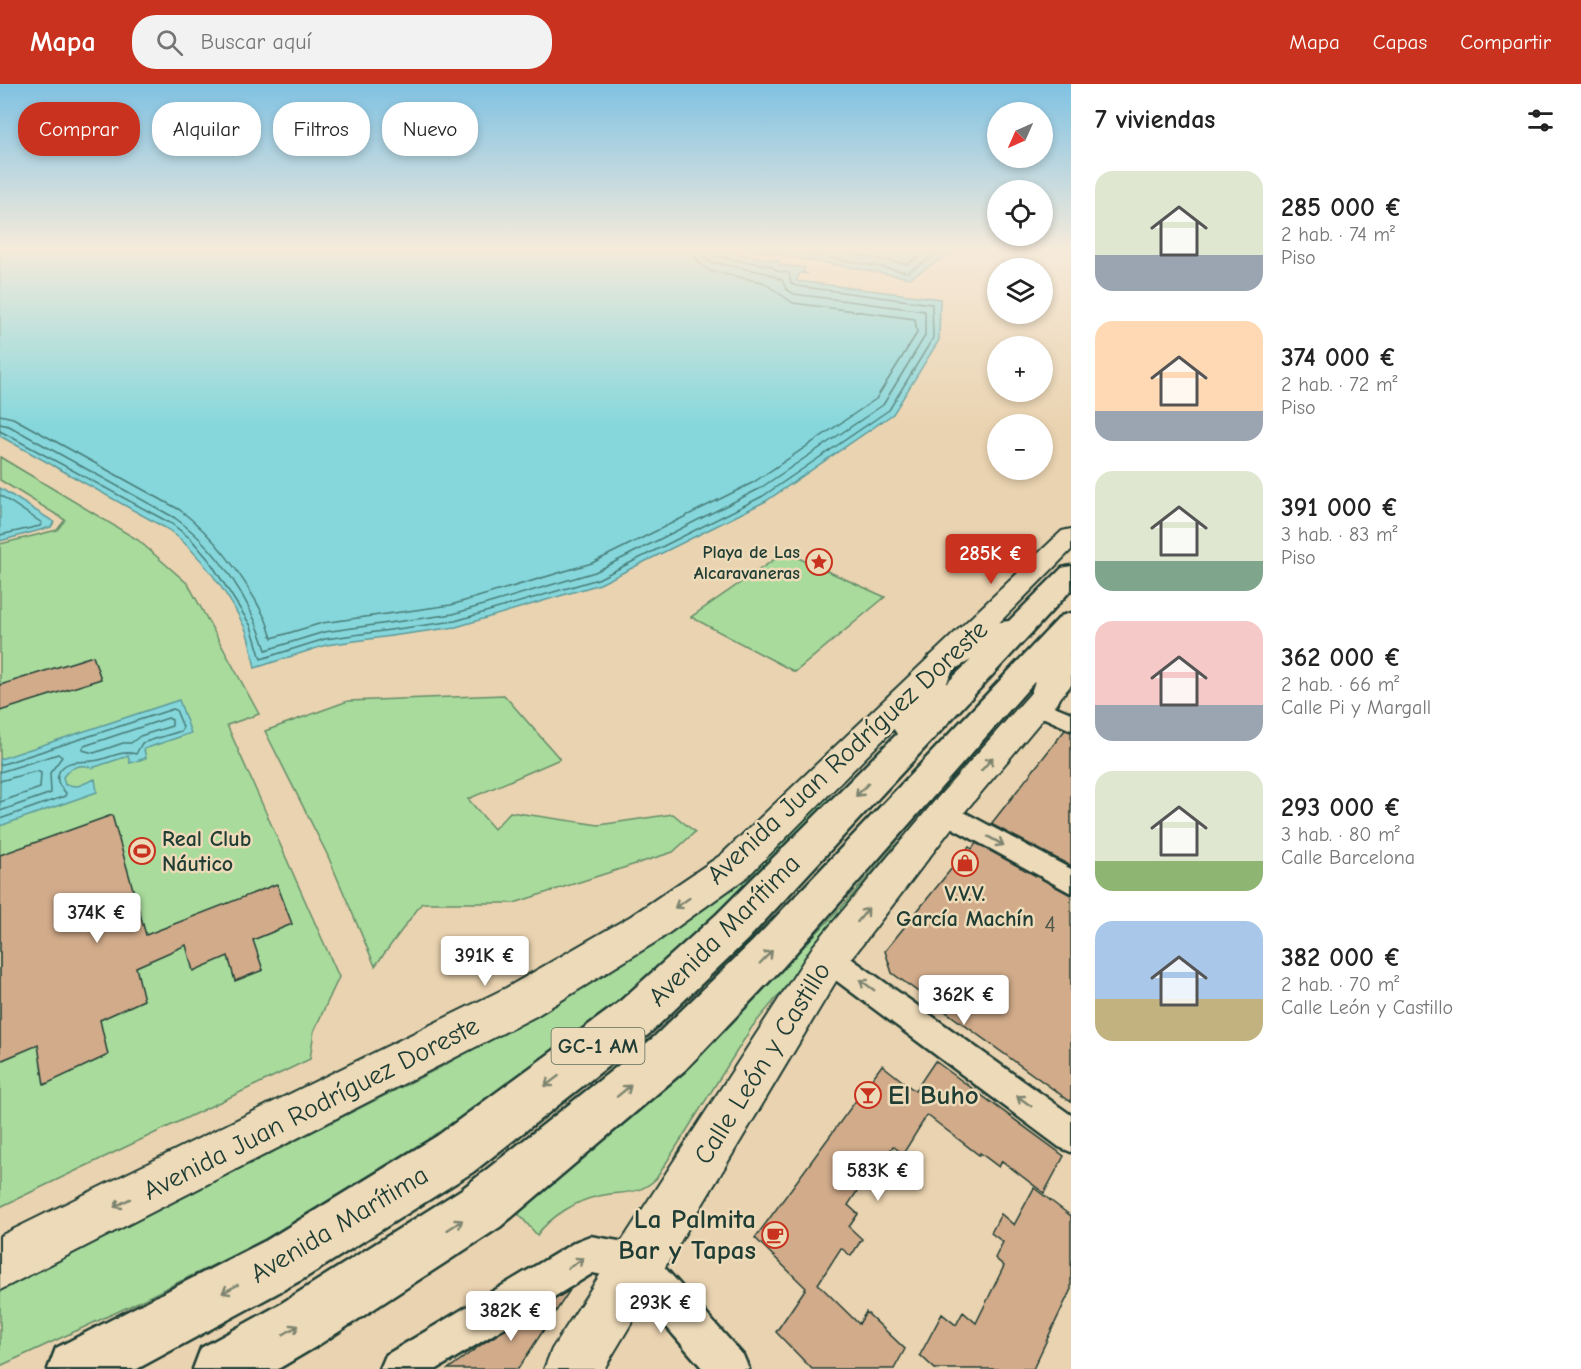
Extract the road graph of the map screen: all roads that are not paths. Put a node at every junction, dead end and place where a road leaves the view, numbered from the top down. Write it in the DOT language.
graph roads {
  1 [pos="1071,536"];
  2 [pos="1071,574"];
  3 [pos="940,664"];
  4 [pos="1054,664"];
  5 [pos="899,752"];
  6 [pos="945,812"];
  7 [pos="1071,882"];
  8 [pos="828,958"];
  9 [pos="1071,1135"];
  10 [pos="636,1263"];
  11 [pos="0,1264"];
  12 [pos="76,1369"];
  13 [pos="222,1369"];
  14 [pos="400,1369"];
  15 [pos="572,1369"];
  16 [pos="729,1369"];
  1 -- 3 [label="street, Avenida Juan Rodríguez Doreste"];
  2 -- 4 [label="highway, Avenida Marítima / GC-1 AM"];
  3 -- 4 [label="highway"];
  3 -- 5 [label="highway"];
  3 -- 11 [label="street, Avenida Juan Rodríguez Doreste, one-way"];
  4 -- 5 [label="highway, Avenida Marítima / GC-1 AM"];
  6 -- 4 [label="street, Calle León y Castillo, one-way"];
  13 -- 4 [label="highway, Avenida Marítima / GC-1 AM, one-way"];
  5 -- 12 [label="highway, Avenida Marítima / GC-1 AM, one-way"];
  6 -- 7 [label="street, one-way"];
  8 -- 6 [label="street, Calle León y Castillo, one-way"];
  9 -- 8 [label="street, one-way"];
  8 -- 10 [label="street, Calle León y Castillo"];
  14 -- 10 [label="street, one-way"];
  10 -- 15 [label="street, Calle León y Castillo"];
  10 -- 16 [label="street"];
}
